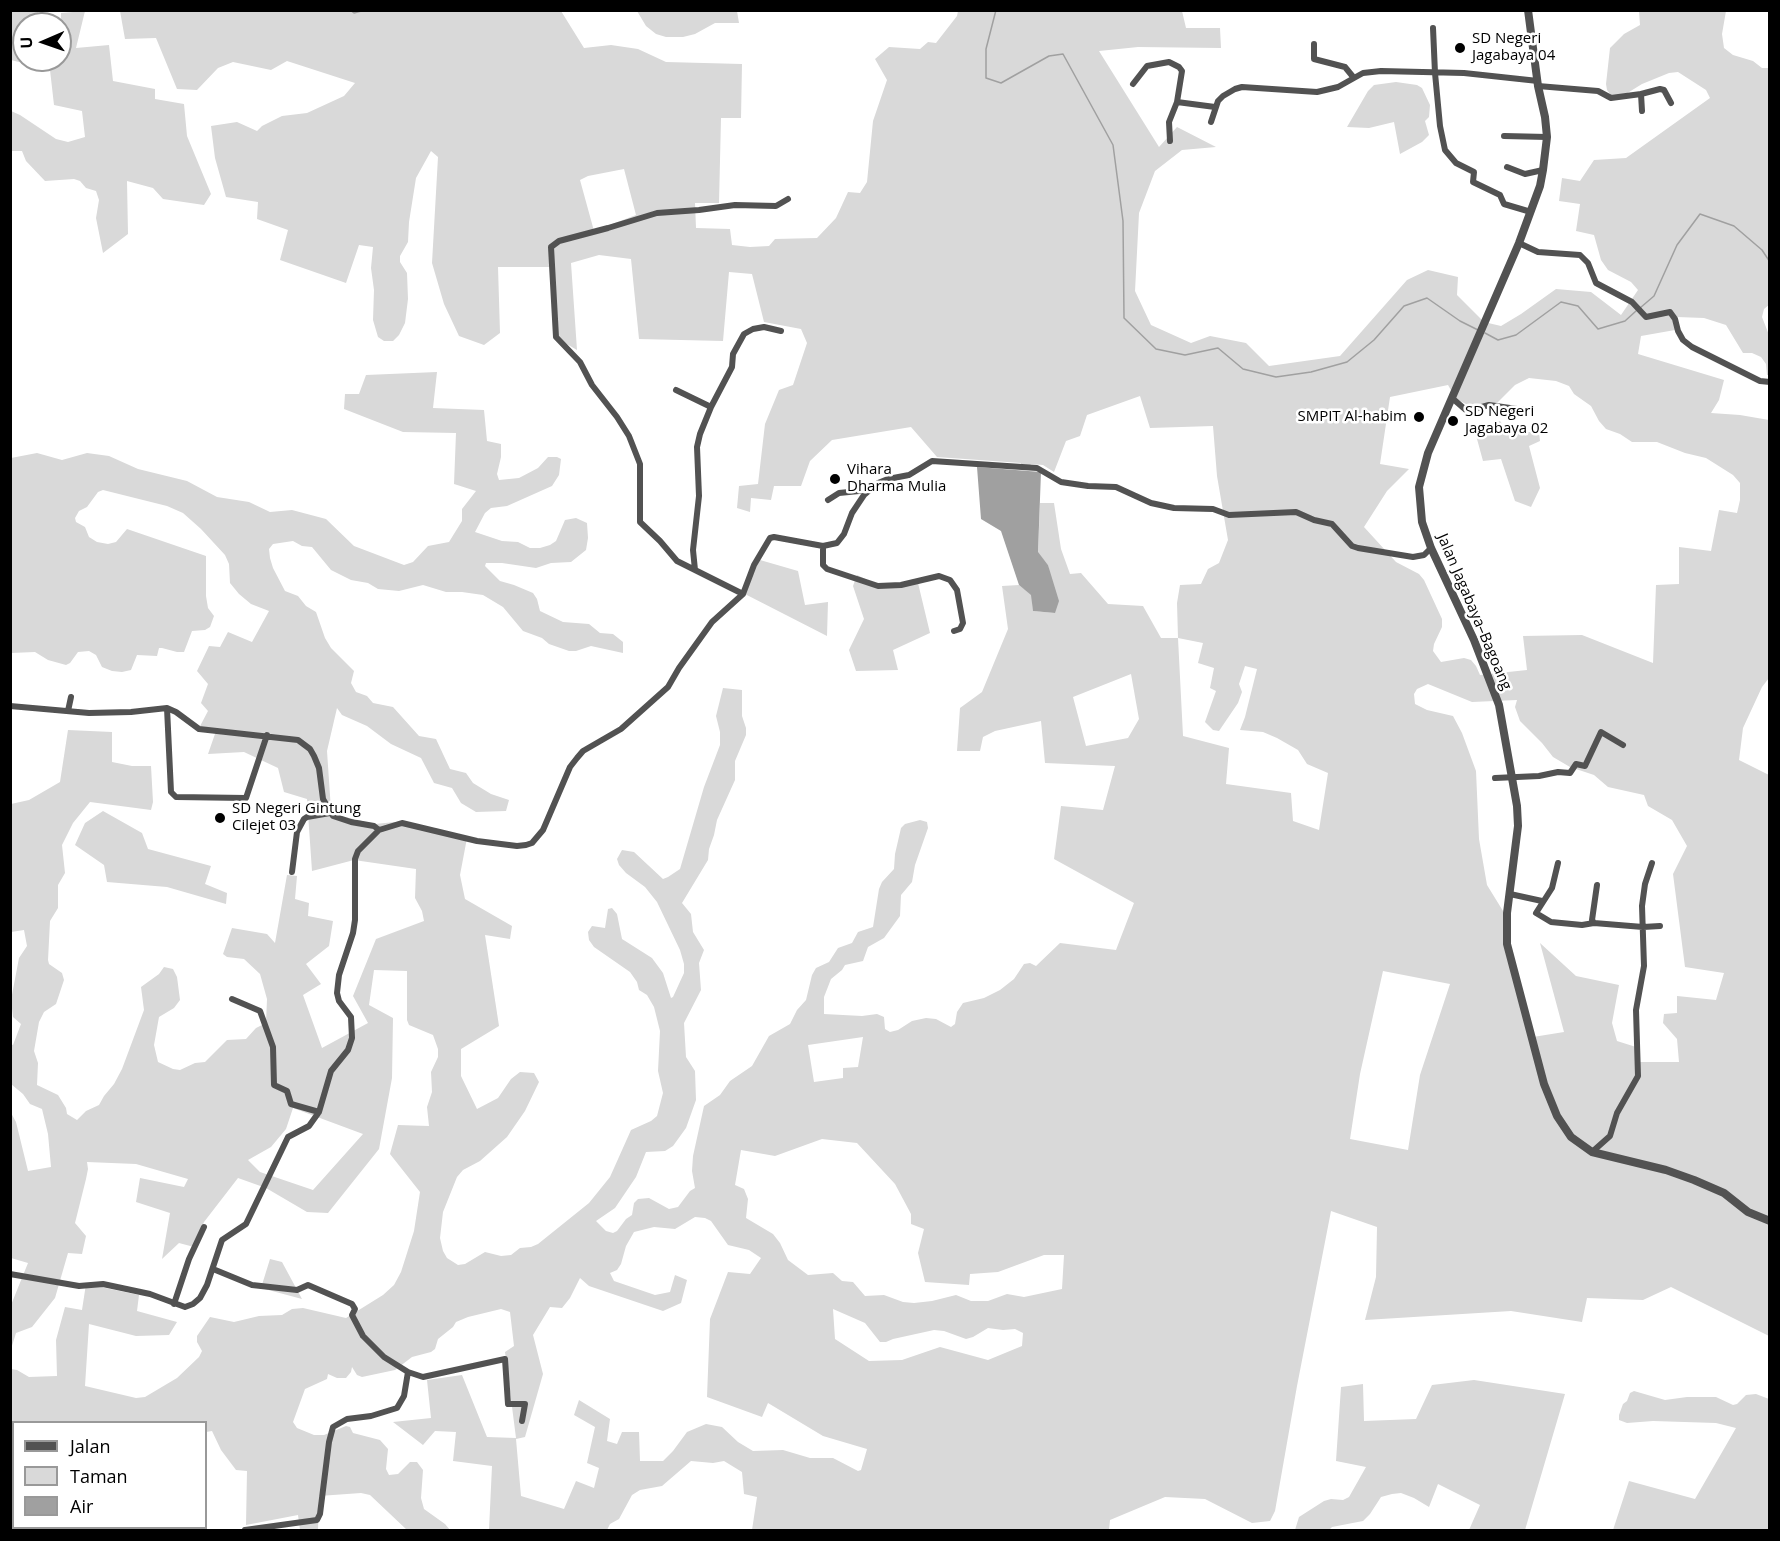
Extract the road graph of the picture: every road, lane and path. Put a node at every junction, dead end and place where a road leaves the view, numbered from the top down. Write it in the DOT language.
graph roads {
  1 [pos="1528,10"];
  2 [pos="1433,28"];
  3 [pos="1314,44"];
  4 [pos="1435,73"];
  5 [pos="1354,78"];
  6 [pos="1538,83"];
  7 [pos="1133,84"];
  8 [pos="1641,94"];
  9 [pos="1177,102"];
  10 [pos="1671,103"];
  11 [pos="1215,107"];
  12 [pos="1642,111"];
  13 [pos="1211,123"];
  14 [pos="1504,136"];
  15 [pos="1547,137"];
  16 [pos="1170,141"];
  17 [pos="1507,167"];
  18 [pos="1544,170"];
  19 [pos="788,199"];
  20 [pos="1531,212"];
  21 [pos="1519,243"];
  22 [pos="781,331"];
  23 [pos="1770,382"];
  24 [pos="676,390"];
  25 [pos="1452,398"];
  26 [pos="711,406"];
  27 [pos="1524,410"];
  28 [pos="869,490"];
  29 [pos="828,500"];
  30 [pos="823,546"];
  31 [pos="1431,548"];
  32 [pos="695,570"];
  33 [pos="742,594"];
  34 [pos="954,631"];
  35 [pos="71,697"];
  36 [pos="10,706"];
  37 [pos="167,708"];
  38 [pos="68,711"];
  39 [pos="267,735"];
  40 [pos="1623,745"];
  41 [pos="1512,777"];
  42 [pos="1495,778"];
  43 [pos="330,813"];
  44 [pos="379,830"];
  45 [pos="1558,863"];
  46 [pos="1652,863"];
  47 [pos="291,872"];
  48 [pos="1598,885"];
  49 [pos="1510,894"];
  50 [pos="1542,901"];
  51 [pos="1593,923"];
  52 [pos="1660,926"];
  53 [pos="1643,927"];
  54 [pos="232,999"];
  55 [pos="320,1112"];
  56 [pos="1592,1152"];
  57 [pos="1770,1221"];
  58 [pos="204,1227"];
  59 [pos="213,1269"];
  60 [pos="10,1274"];
  61 [pos="174,1304"];
  62 [pos="408,1372"];
  63 [pos="522,1421"];
  64 [pos="245,1530"];
  1 -- 6 [label="street"];
  2 -- 4 [label="street"];
  3 -- 5 [label="street"];
  4 -- 5 [label="street"];
  4 -- 6 [label="street"];
  4 -- 20 [label="street"];
  5 -- 11 [label="street"];
  6 -- 8 [label="street"];
  6 -- 15 [label="street"];
  7 -- 9 [label="street"];
  8 -- 10 [label="street"];
  8 -- 12 [label="street"];
  9 -- 11 [label="street"];
  9 -- 16 [label="street"];
  11 -- 13 [label="street"];
  14 -- 15 [label="street"];
  15 -- 18 [label="street"];
  17 -- 18 [label="street"];
  18 -- 20 [label="street"];
  19 -- 32 [label="street"];
  20 -- 21 [label="street"];
  21 -- 23 [label="street"];
  21 -- 25 [label="street, Jalan Jagabaya–Bagoang"];
  22 -- 26 [label="street"];
  24 -- 26 [label="street"];
  25 -- 27 [label="street"];
  25 -- 31 [label="street, Jalan Jagabaya–Bagoang"];
  26 -- 32 [label="street"];
  28 -- 29 [label="street"];
  28 -- 30 [label="street"];
  28 -- 31 [label="street"];
  30 -- 33 [label="street"];
  30 -- 34 [label="street"];
  31 -- 41 [label="street, Jalan Jagabaya–Bagoang"];
  32 -- 33 [label="street"];
  33 -- 44 [label="street"];
  35 -- 38 [label="street"];
  36 -- 38 [label="street"];
  37 -- 38 [label="street"];
  37 -- 39 [label="street"];
  37 -- 39 [label="street"];
  39 -- 43 [label="street"];
  40 -- 41 [label="street"];
  41 -- 42 [label="street"];
  41 -- 49 [label="street, Jalan Jagabaya–Bagoang"];
  43 -- 44 [label="street"];
  43 -- 47 [label="street"];
  44 -- 55 [label="street"];
  45 -- 50 [label="street"];
  46 -- 53 [label="street"];
  48 -- 51 [label="street"];
  49 -- 50 [label="street"];
  49 -- 56 [label="street, Jalan Jagabaya–Bagoang"];
  50 -- 51 [label="street"];
  51 -- 53 [label="street"];
  52 -- 53 [label="street"];
  53 -- 56 [label="street"];
  54 -- 55 [label="street"];
  55 -- 59 [label="street"];
  56 -- 57 [label="street, Jalan Jagabaya–Bagoang"];
  58 -- 61 [label="street"];
  59 -- 61 [label="street"];
  59 -- 62 [label="street"];
  60 -- 61 [label="street"];
  62 -- 63 [label="street"];
  62 -- 64 [label="street"];
}
